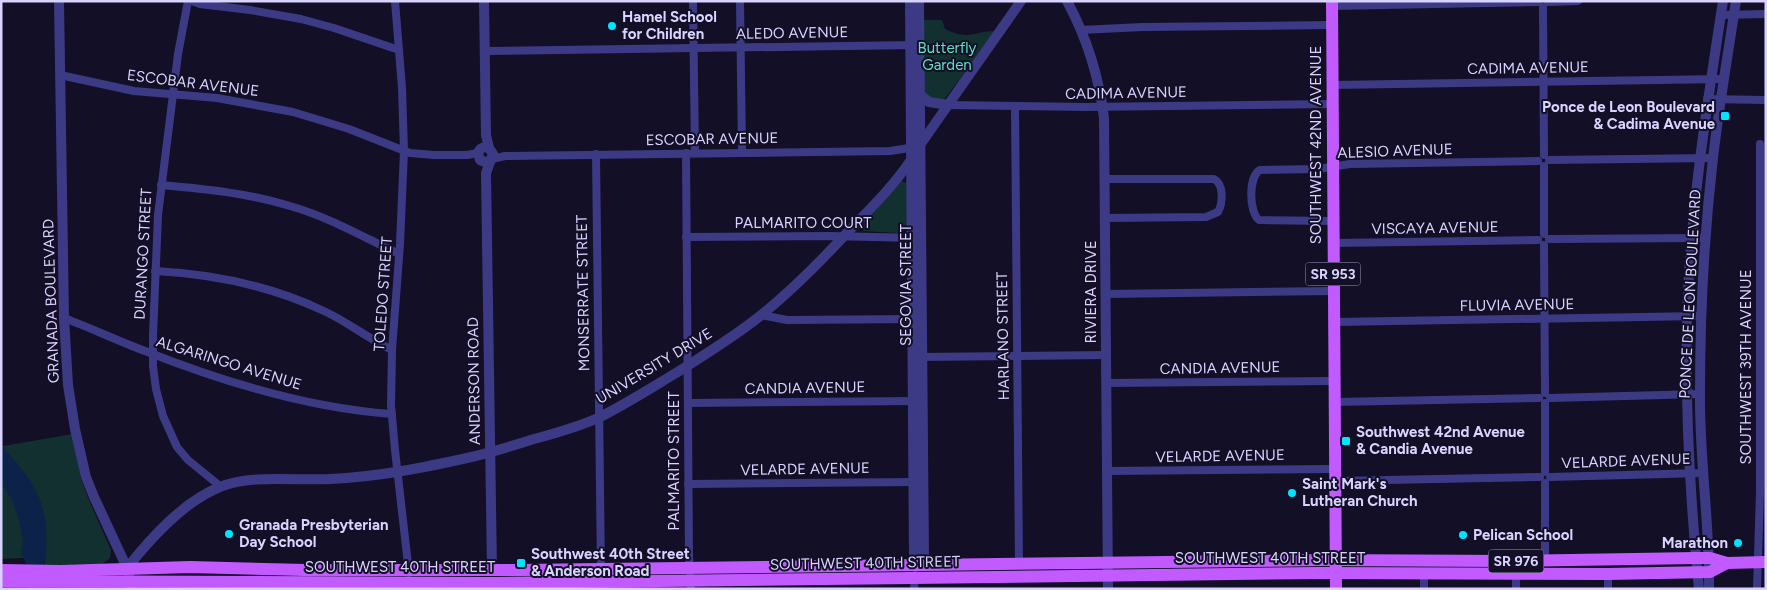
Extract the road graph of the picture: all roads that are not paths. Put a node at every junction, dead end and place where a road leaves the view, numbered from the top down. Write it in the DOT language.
graph roads {
  1 [pos="59,1"];
  2 [pos="190,1"];
  3 [pos="395,1"];
  4 [pos="484,1"];
  5 [pos="693,1"];
  6 [pos="740,1"];
  7 [pos="910,1"];
  8 [pos="919,1"];
  9 [pos="1021,1"];
  10 [pos="1067,1"];
  11 [pos="1578,1"];
  12 [pos="1723,1"];
  13 [pos="1736,1"];
  14 [pos="1543,3"];
  15 [pos="1332,4"];
  16 [pos="1734,14"];
  17 [pos="1766,14"];
  18 [pos="1721,15"];
  19 [pos="1332,25"];
  20 [pos="1080,30"];
  21 [pos="915,45"];
  22 [pos="740,47"];
  23 [pos="693,48"];
  24 [pos="399,50"];
  25 [pos="485,51"];
  26 [pos="60,74"];
  27 [pos="1711,79"];
  28 [pos="1724,79"];
  29 [pos="1544,81"];
  30 [pos="1333,85"];
  31 [pos="173,94"];
  32 [pos="919,94"];
  33 [pos="1708,99"];
  34 [pos="1720,99"];
  35 [pos="1766,100"];
  36 [pos="1333,104"];
  37 [pos="948,105"];
  38 [pos="1015,107"];
  39 [pos="1102,107"];
  40 [pos="1760,144"];
  41 [pos="915,147"];
  42 [pos="404,151"];
  43 [pos="742,152"];
  44 [pos="686,153"];
  45 [pos="596,154"];
  46 [pos="695,154"];
  47 [pos="485,155"];
  48 [pos="1700,158"];
  49 [pos="1713,158"];
  50 [pos="911,160"];
  51 [pos="1544,161"];
  52 [pos="1334,166"];
  53 [pos="1105,179"];
  54 [pos="161,185"];
  55 [pos="1105,218"];
  56 [pos="1333,221"];
  57 [pos="845,236"];
  58 [pos="686,237"];
  59 [pos="1692,237"];
  60 [pos="916,238"];
  61 [pos="1705,238"];
  62 [pos="1544,239"];
  63 [pos="1333,243"];
  64 [pos="400,254"];
  65 [pos="155,271"];
  66 [pos="1333,291"];
  67 [pos="1106,294"];
  68 [pos="761,315"];
  69 [pos="1687,316"];
  70 [pos="1701,316"];
  71 [pos="64,318"];
  72 [pos="1544,318"];
  73 [pos="917,319"];
  74 [pos="1334,322"];
  75 [pos="392,350"];
  76 [pos="1763,351"];
  77 [pos="153,354"];
  78 [pos="1017,356"];
  79 [pos="1106,356"];
  80 [pos="917,357"];
  81 [pos="688,365"];
  82 [pos="1334,381"];
  83 [pos="1106,382"];
  84 [pos="1700,394"];
  85 [pos="1687,396"];
  86 [pos="1545,398"];
  87 [pos="918,401"];
  88 [pos="1334,402"];
  89 [pos="688,403"];
  90 [pos="392,414"];
  91 [pos="598,418"];
  92 [pos="490,453"];
  93 [pos="1106,471"];
  94 [pos="398,472"];
  95 [pos="1690,473"];
  96 [pos="1703,473"];
  97 [pos="1334,475"];
  98 [pos="1545,477"];
  99 [pos="918,482"];
  100 [pos="688,484"];
  101 [pos="220,486"];
  102 [pos="1696,558"];
  103 [pos="1710,558"];
  104 [pos="1336,560"];
  105 [pos="1507,561"];
  106 [pos="1545,561"];
  107 [pos="1762,562"];
  108 [pos="1727,563"];
  109 [pos="1019,564"];
  110 [pos="917,565"];
  111 [pos="127,568"];
  112 [pos="600,568"];
  113 [pos="689,568"];
  114 [pos="1,570"];
  115 [pos="408,570"];
  116 [pos="492,570"];
  117 [pos="1703,572"];
  118 [pos="1336,573"];
  119 [pos="1424,574"];
  120 [pos="1516,574"];
  121 [pos="1608,574"];
  122 [pos="21,576"];
  123 [pos="48,576"];
  124 [pos="1108,576"];
  125 [pos="1,581"];
  126 [pos="601,582"];
  127 [pos="914,584"];
  128 [pos="690,585"];
  129 [pos="131,586"];
  130 [pos="409,586"];
  131 [pos="492,586"];
  132 [pos="554,586"];
  133 [pos="1336,589"];
  134 [pos="1424,589"];
  135 [pos="1516,589"];
  136 [pos="1608,589"];
  137 [pos="1698,589"];
  138 [pos="1709,589"];
  139 [pos="1757,589"];
  1 -- 26 [label="street, GRANADA BOULEVARD"];
  2 -- 24 [label="street"];
  2 -- 31 [label="street, DURANGO STREET"];
  3 -- 24 [label="street, TOLEDO STREET"];
  4 -- 25 [label="street"];
  5 -- 23 [label="street"];
  6 -- 22 [label="street"];
  7 -- 21 [label="street, SEGOVIA STREET"];
  8 -- 21 [label="street, SEGOVIA STREET"];
  9 -- 37 [label="street, UNIVERSITY DRIVE"];
  10 -- 20 [label="street, RIVIERA DRIVE"];
  11 -- 14 [label="street"];
  12 -- 18 [label="street, PONCE DE LEON BOULEVARD"];
  13 -- 16 [label="street, PONCE DE LEON BOULEVARD"];
  14 -- 15 [label="street"];
  14 -- 29 [label="street"];
  15 -- 19 [label="main road, SOUTHWEST 42ND AVENUE / SR 953"];
  16 -- 17 [label="street"];
  16 -- 18 [label="street"];
  16 -- 28 [label="street, PONCE DE LEON BOULEVARD"];
  18 -- 27 [label="street, PONCE DE LEON BOULEVARD"];
  19 -- 20 [label="street"];
  19 -- 30 [label="main road, SOUTHWEST 42ND AVENUE / SR 953"];
  20 -- 39 [label="street, RIVIERA DRIVE"];
  21 -- 22 [label="street, ALEDO AVENUE"];
  21 -- 32 [label="street, SEGOVIA STREET"];
  21 -- 41 [label="street, SEGOVIA STREET"];
  22 -- 23 [label="street, ALEDO AVENUE"];
  22 -- 43 [label="street"];
  23 -- 25 [label="street, ALEDO AVENUE"];
  23 -- 46 [label="street"];
  24 -- 42 [label="street, TOLEDO STREET"];
  25 -- 47 [label="street"];
  26 -- 31 [label="street, ESCOBAR AVENUE"];
  26 -- 71 [label="street, GRANADA BOULEVARD"];
  27 -- 28 [label="street, CADIMA AVENUE"];
  27 -- 29 [label="street, CADIMA AVENUE"];
  27 -- 33 [label="street, PONCE DE LEON BOULEVARD"];
  28 -- 34 [label="street, PONCE DE LEON BOULEVARD"];
  29 -- 30 [label="street, CADIMA AVENUE"];
  29 -- 51 [label="street"];
  30 -- 36 [label="main road, SOUTHWEST 42ND AVENUE / SR 953"];
  31 -- 42 [label="street, ESCOBAR AVENUE"];
  31 -- 54 [label="street, DURANGO STREET"];
  32 -- 37 [label="street"];
  32 -- 41 [label="street, SEGOVIA STREET"];
  33 -- 34 [label="street"];
  33 -- 48 [label="street, PONCE DE LEON BOULEVARD"];
  34 -- 35 [label="street"];
  34 -- 49 [label="street, PONCE DE LEON BOULEVARD"];
  36 -- 39 [label="street, CADIMA AVENUE"];
  36 -- 52 [label="main road, SOUTHWEST 42ND AVENUE / SR 953"];
  37 -- 38 [label="street, CADIMA AVENUE"];
  37 -- 41 [label="street, UNIVERSITY DRIVE"];
  38 -- 39 [label="street, CADIMA AVENUE"];
  38 -- 78 [label="street, HARLANO STREET"];
  39 -- 53 [label="street, RIVIERA DRIVE"];
  40 -- 76 [label="street, SOUTHWEST 39TH AVENUE"];
  41 -- 43 [label="street, ESCOBAR AVENUE"];
  41 -- 50 [label="street, UNIVERSITY DRIVE"];
  41 -- 60 [label="street, SEGOVIA STREET"];
  42 -- 47 [label="street, ESCOBAR AVENUE"];
  42 -- 64 [label="street, TOLEDO STREET"];
  43 -- 46 [label="street, ESCOBAR AVENUE"];
  44 -- 45 [label="street, ESCOBAR AVENUE"];
  44 -- 46 [label="street, ESCOBAR AVENUE"];
  44 -- 58 [label="street, PALMARITO STREET"];
  45 -- 47 [label="street, ESCOBAR AVENUE"];
  45 -- 91 [label="street, MONSERRATE STREET"];
  47 -- 92 [label="street, ANDERSON ROAD"];
  48 -- 49 [label="street, ALESIO AVENUE"];
  48 -- 51 [label="street, ALESIO AVENUE"];
  48 -- 59 [label="street, PONCE DE LEON BOULEVARD"];
  49 -- 61 [label="street, PONCE DE LEON BOULEVARD"];
  50 -- 57 [label="street, UNIVERSITY DRIVE"];
  50 -- 60 [label="street, SEGOVIA STREET"];
  51 -- 52 [label="street, ALESIO AVENUE"];
  51 -- 62 [label="street"];
  52 -- 56 [label="main road, SOUTHWEST 42ND AVENUE / SR 953"];
  52 -- 56 [label="street, ALESIO AVENUE"];
  53 -- 55 [label="street, RIVIERA DRIVE"];
  53 -- 55 [label="street"];
  54 -- 64 [label="street"];
  54 -- 65 [label="street, DURANGO STREET"];
  55 -- 67 [label="street, RIVIERA DRIVE"];
  56 -- 63 [label="main road, SOUTHWEST 42ND AVENUE / SR 953"];
  57 -- 58 [label="street, PALMARITO COURT"];
  57 -- 60 [label="street, PALMARITO COURT"];
  57 -- 68 [label="street, UNIVERSITY DRIVE"];
  58 -- 81 [label="street, PALMARITO STREET"];
  59 -- 61 [label="street, VISCAYA AVENUE"];
  59 -- 62 [label="street, VISCAYA AVENUE"];
  59 -- 69 [label="street, PONCE DE LEON BOULEVARD"];
  60 -- 73 [label="street, SEGOVIA STREET"];
  61 -- 70 [label="street, PONCE DE LEON BOULEVARD"];
  62 -- 63 [label="street, VISCAYA AVENUE"];
  62 -- 72 [label="street"];
  63 -- 66 [label="main road, SOUTHWEST 42ND AVENUE / SR 953"];
  64 -- 75 [label="street, TOLEDO STREET"];
  65 -- 75 [label="street"];
  65 -- 77 [label="street, DURANGO STREET"];
  66 -- 67 [label="street"];
  66 -- 74 [label="main road, SOUTHWEST 42ND AVENUE / SR 953"];
  67 -- 79 [label="street, RIVIERA DRIVE"];
  68 -- 73 [label="street"];
  68 -- 81 [label="street, UNIVERSITY DRIVE"];
  69 -- 70 [label="street, FLUVIA AVENUE"];
  69 -- 72 [label="street, FLUVIA AVENUE"];
  69 -- 85 [label="street, PONCE DE LEON BOULEVARD"];
  70 -- 84 [label="street, PONCE DE LEON BOULEVARD"];
  71 -- 77 [label="street, ALGARINGO AVENUE"];
  71 -- 111 [label="street, GRANADA BOULEVARD"];
  72 -- 74 [label="street, FLUVIA AVENUE"];
  72 -- 86 [label="street"];
  73 -- 80 [label="street, SEGOVIA STREET"];
  74 -- 82 [label="main road, SOUTHWEST 42ND AVENUE / SR 953"];
  75 -- 90 [label="street, TOLEDO STREET"];
  76 -- 107 [label="street, SOUTHWEST 39TH AVENUE"];
  77 -- 90 [label="street, ALGARINGO AVENUE"];
  77 -- 101 [label="street, DURANGO STREET"];
  78 -- 79 [label="street"];
  78 -- 80 [label="street"];
  78 -- 109 [label="street, HARLANO STREET"];
  79 -- 83 [label="street, RIVIERA DRIVE"];
  80 -- 87 [label="street, SEGOVIA STREET"];
  81 -- 89 [label="street, PALMARITO STREET"];
  81 -- 91 [label="street, UNIVERSITY DRIVE"];
  82 -- 83 [label="street, CANDIA AVENUE"];
  82 -- 88 [label="main road, SOUTHWEST 42ND AVENUE / SR 953"];
  83 -- 93 [label="street, RIVIERA DRIVE"];
  84 -- 85 [label="street"];
  84 -- 96 [label="street, PONCE DE LEON BOULEVARD"];
  85 -- 86 [label="street"];
  85 -- 95 [label="street, PONCE DE LEON BOULEVARD"];
  86 -- 88 [label="street"];
  86 -- 98 [label="street"];
  87 -- 89 [label="street, CANDIA AVENUE"];
  87 -- 99 [label="street, SEGOVIA STREET"];
  88 -- 97 [label="main road, SOUTHWEST 42ND AVENUE / SR 953"];
  89 -- 100 [label="street, PALMARITO STREET"];
  90 -- 94 [label="street, TOLEDO STREET"];
  91 -- 92 [label="street, UNIVERSITY DRIVE"];
  91 -- 112 [label="street, MONSERRATE STREET"];
  92 -- 94 [label="street, UNIVERSITY DRIVE"];
  92 -- 116 [label="street, ANDERSON ROAD"];
  93 -- 97 [label="street, VELARDE AVENUE"];
  93 -- 124 [label="street, RIVIERA DRIVE"];
  94 -- 101 [label="street, UNIVERSITY DRIVE"];
  94 -- 115 [label="street, TOLEDO STREET"];
  95 -- 96 [label="street, VELARDE AVENUE"];
  95 -- 98 [label="street, VELARDE AVENUE"];
  95 -- 102 [label="street, PONCE DE LEON BOULEVARD"];
  96 -- 103 [label="street, PONCE DE LEON BOULEVARD"];
  97 -- 98 [label="street, VELARDE AVENUE"];
  97 -- 104 [label="main road, SOUTHWEST 42ND AVENUE / SR 953"];
  98 -- 106 [label="street"];
  99 -- 100 [label="street, VELARDE AVENUE"];
  99 -- 110 [label="street, SEGOVIA STREET"];
  100 -- 113 [label="street, PALMARITO STREET"];
  101 -- 111 [label="street, UNIVERSITY DRIVE"];
  102 -- 103 [label="main road, SOUTHWEST 40TH STREET / SR 976"];
  102 -- 106 [label="main road, SOUTHWEST 40TH STREET / SR 976"];
  102 -- 117 [label="street, PONCE DE LEON BOULEVARD"];
  103 -- 108 [label="main road, SOUTHWEST 40TH STREET / SR 976"];
  103 -- 117 [label="street, PONCE DE LEON BOULEVARD"];
  104 -- 105 [label="main road, SOUTHWEST 40TH STREET / SR 976"];
  104 -- 118 [label="main road, SOUTHWEST 42ND AVENUE / SR 953"];
  104 -- 124 [label="main road, SOUTHWEST 40TH STREET / SR 976"];
  105 -- 106 [label="main road, SOUTHWEST 40TH STREET / SR 976"];
  105 -- 120 [label="street"];
  107 -- 108 [label="main road, SOUTHWEST 40TH STREET / SR 976"];
  107 -- 139 [label="street, SOUTHWEST 39TH AVENUE"];
  108 -- 117 [label="main road, SOUTHWEST 40TH STREET / SR 976"];
  109 -- 110 [label="main road, SOUTHWEST 40TH STREET / SR 976"];
  109 -- 124 [label="main road, SOUTHWEST 40TH STREET / SR 976"];
  110 -- 113 [label="main road, SOUTHWEST 40TH STREET / SR 976"];
  110 -- 127 [label="street, SEGOVIA STREET"];
  111 -- 115 [label="main road, SOUTHWEST 40TH STREET / SR 976"];
  111 -- 123 [label="main road, SOUTHWEST 40TH STREET / SR 976"];
  111 -- 129 [label="street, GRANADA BOULEVARD"];
  112 -- 113 [label="main road, SOUTHWEST 40TH STREET / SR 976"];
  112 -- 116 [label="main road, SOUTHWEST 40TH STREET / SR 976"];
  112 -- 126 [label="street, MONSERRATE STREET"];
  113 -- 128 [label="street, PALMARITO STREET"];
  114 -- 122 [label="main road, SOUTHWEST 40TH STREET / SR 976"];
  115 -- 116 [label="main road, SOUTHWEST 40TH STREET / SR 976"];
  115 -- 130 [label="street, TOLEDO STREET"];
  116 -- 131 [label="street, ANDERSON ROAD"];
  117 -- 121 [label="main road, SOUTHWEST 40TH STREET / SR 976"];
  117 -- 137 [label="street, PONCE DE LEON BOULEVARD"];
  117 -- 138 [label="street, PONCE DE LEON BOULEVARD"];
  118 -- 119 [label="main road, SOUTHWEST 40TH STREET / SR 976"];
  118 -- 124 [label="main road, SOUTHWEST 40TH STREET / SR 976"];
  118 -- 133 [label="main road, SOUTHWEST 42ND AVENUE / SR 953"];
  119 -- 120 [label="main road, SOUTHWEST 40TH STREET / SR 976"];
  119 -- 134 [label="street"];
  120 -- 121 [label="main road, SOUTHWEST 40TH STREET / SR 976"];
  120 -- 135 [label="street"];
  121 -- 136 [label="street"];
  122 -- 123 [label="main road, SOUTHWEST 40TH STREET / SR 976"];
  122 -- 125 [label="main road, SOUTHWEST 40TH STREET / SR 976"];
  123 -- 129 [label="main road, SOUTHWEST 40TH STREET / SR 976"];
  124 -- 127 [label="main road, SOUTHWEST 40TH STREET / SR 976"];
  126 -- 128 [label="main road, SOUTHWEST 40TH STREET / SR 976"];
  126 -- 132 [label="main road, SOUTHWEST 40TH STREET / SR 976"];
  127 -- 128 [label="main road, SOUTHWEST 40TH STREET / SR 976"];
  129 -- 130 [label="main road, SOUTHWEST 40TH STREET / SR 976"];
  130 -- 131 [label="main road, SOUTHWEST 40TH STREET / SR 976"];
  131 -- 132 [label="main road, SOUTHWEST 40TH STREET / SR 976"];
}
